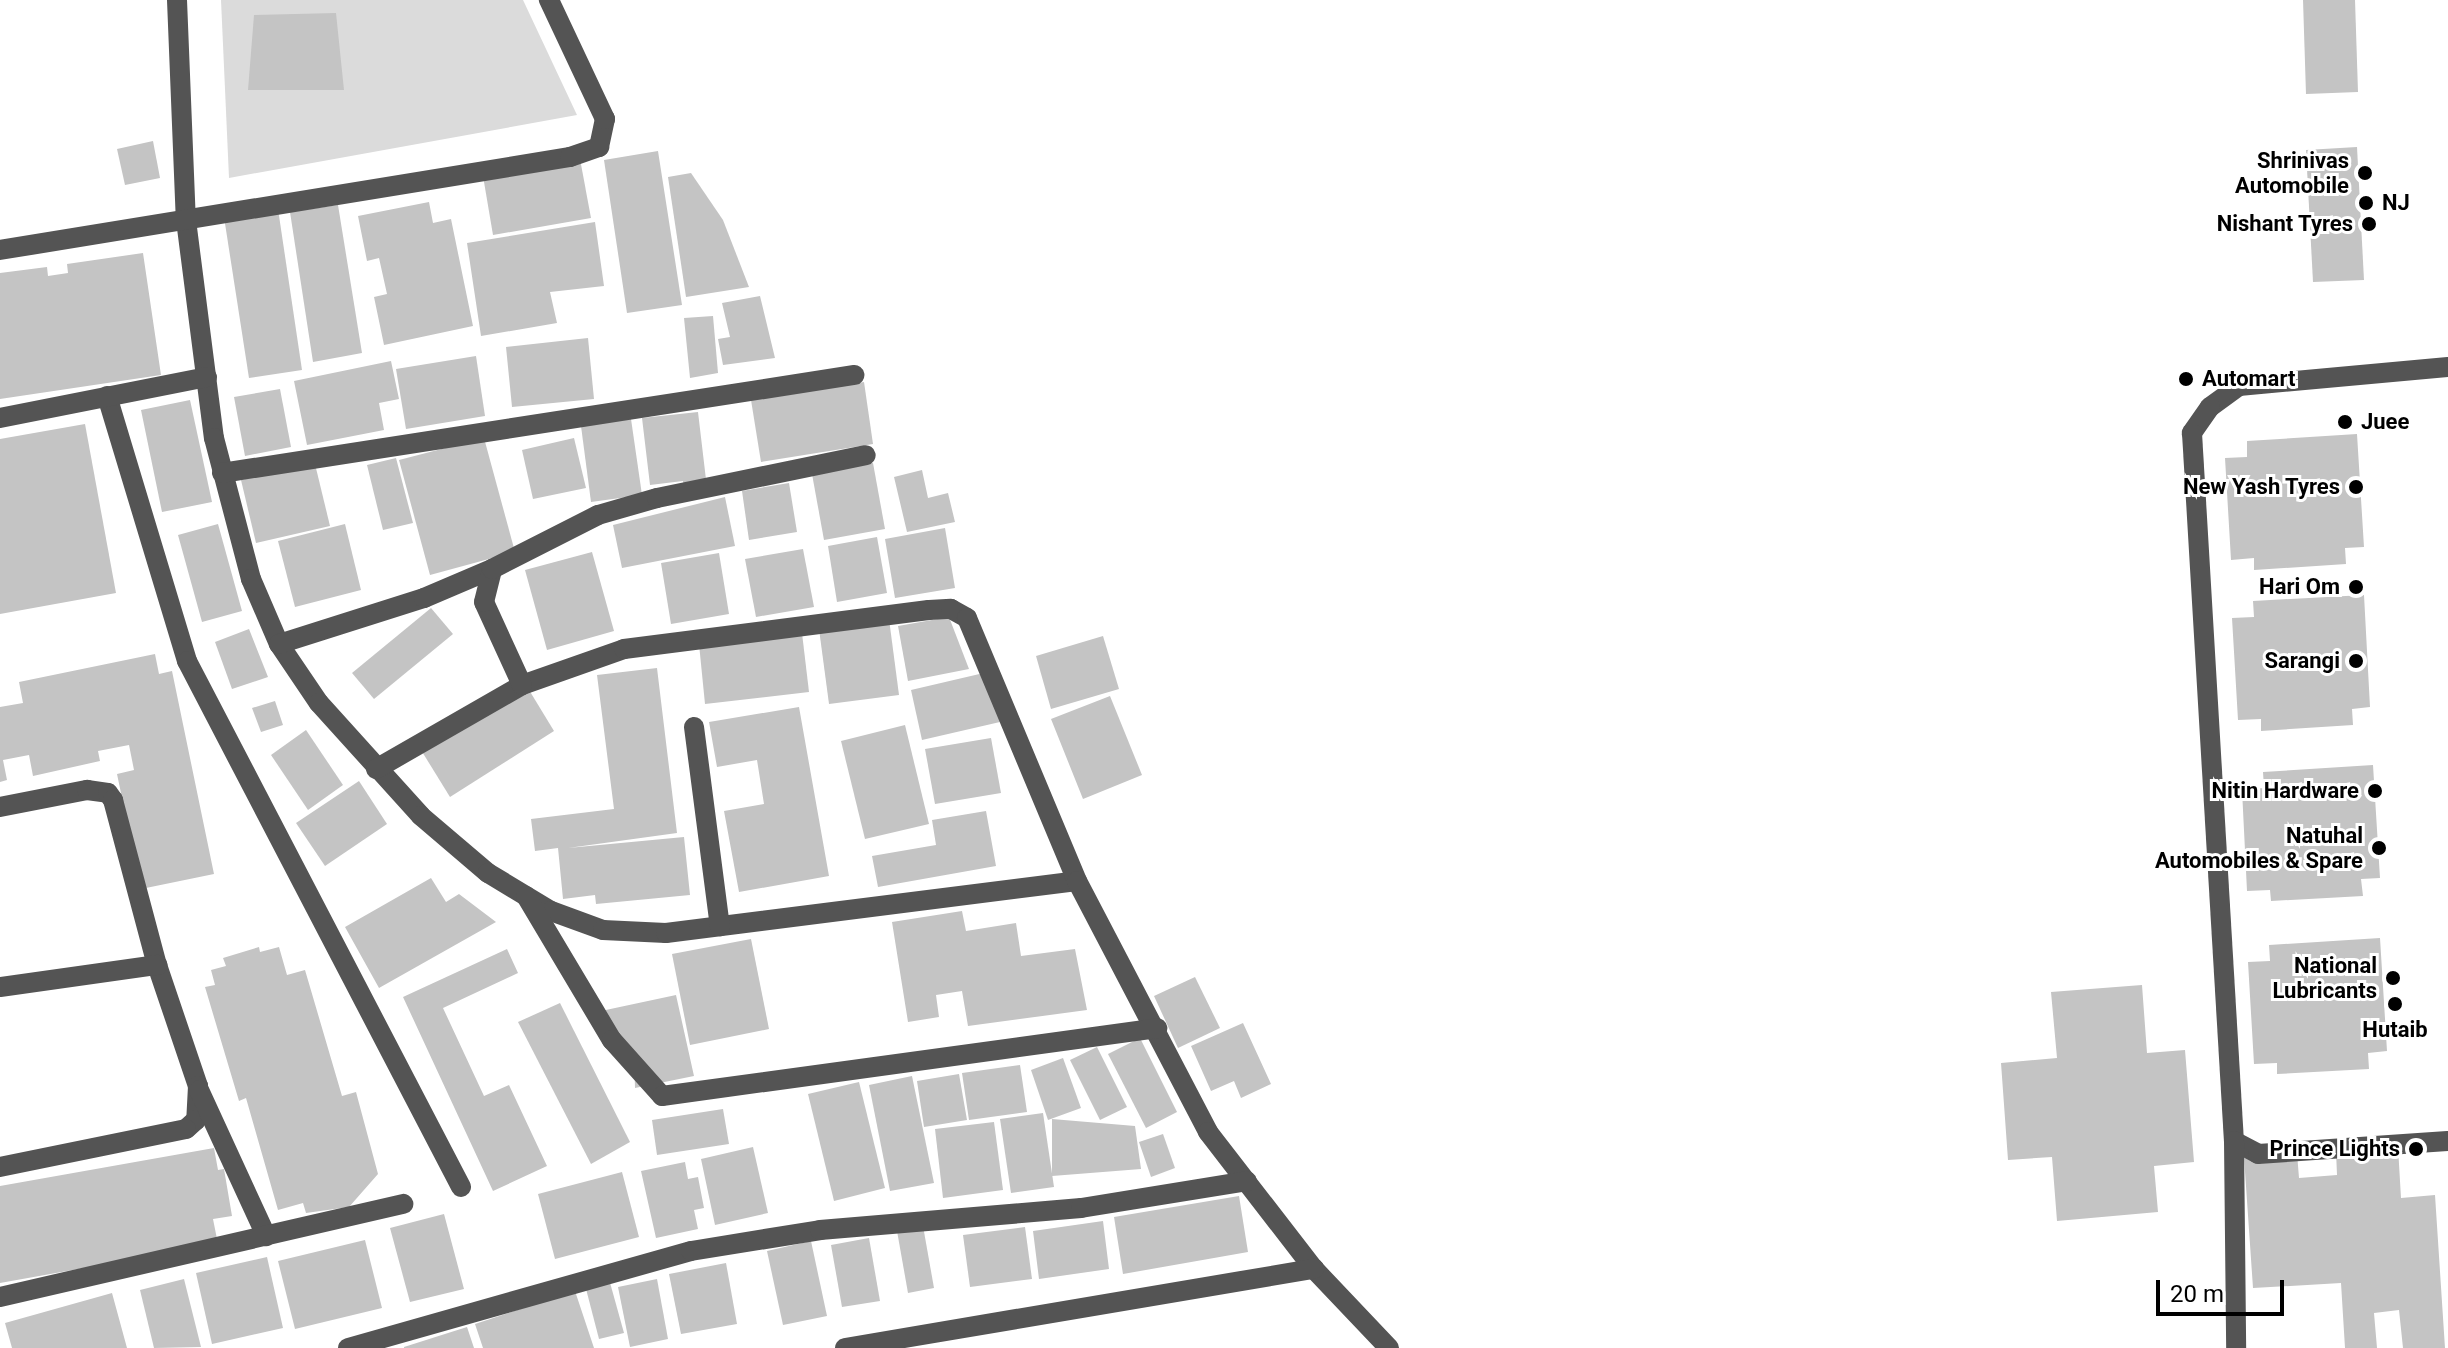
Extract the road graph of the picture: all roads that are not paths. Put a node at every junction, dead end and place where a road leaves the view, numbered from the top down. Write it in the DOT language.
graph roads {
  1 [pos="177,0"];
  2 [pos="549,0"];
  3 [pos="186,220"];
  4 [pos="0,250"];
  5 [pos="2448,367"];
  6 [pos="854,375"];
  7 [pos="207,377"];
  8 [pos="107,396"];
  9 [pos="0,418"];
  10 [pos="866,455"];
  11 [pos="222,473"];
  12 [pos="492,569"];
  13 [pos="279,644"];
  14 [pos="522,685"];
  15 [pos="694,727"];
  16 [pos="376,769"];
  17 [pos="0,807"];
  18 [pos="1077,881"];
  19 [pos="526,896"];
  20 [pos="720,926"];
  21 [pos="157,965"];
  22 [pos="0,987"];
  23 [pos="1157,1028"];
  24 [pos="198,1086"];
  25 [pos="2234,1141"];
  26 [pos="2448,1141"];
  27 [pos="0,1167"];
  28 [pos="1247,1181"];
  29 [pos="461,1187"];
  30 [pos="403,1204"];
  31 [pos="266,1236"];
  32 [pos="1314,1269"];
  33 [pos="0,1297"];
  34 [pos="348,1348"];
  35 [pos="845,1348"];
  36 [pos="1389,1348"];
  37 [pos="2236,1348"];
  1 -- 3 [label="street"];
  2 -- 3 [label="street"];
  3 -- 4 [label="street"];
  3 -- 7 [label="street"];
  5 -- 25 [label="street"];
  6 -- 11 [label="street"];
  7 -- 8 [label="street"];
  7 -- 11 [label="street"];
  8 -- 9 [label="street"];
  8 -- 29 [label="street"];
  10 -- 12 [label="street"];
  11 -- 13 [label="street"];
  12 -- 13 [label="street"];
  12 -- 14 [label="street"];
  13 -- 16 [label="street"];
  14 -- 16 [label="street"];
  14 -- 18 [label="street"];
  15 -- 20 [label="street"];
  16 -- 19 [label="street"];
  17 -- 21 [label="street"];
  18 -- 20 [label="street"];
  18 -- 23 [label="street"];
  19 -- 20 [label="street"];
  19 -- 23 [label="street"];
  21 -- 22 [label="street"];
  21 -- 24 [label="street"];
  23 -- 28 [label="street"];
  24 -- 27 [label="street"];
  24 -- 31 [label="street"];
  25 -- 26 [label="street"];
  25 -- 37 [label="street"];
  28 -- 32 [label="street"];
  28 -- 34 [label="street"];
  30 -- 31 [label="street"];
  31 -- 33 [label="street"];
  32 -- 35 [label="street"];
  32 -- 36 [label="street"];
}
